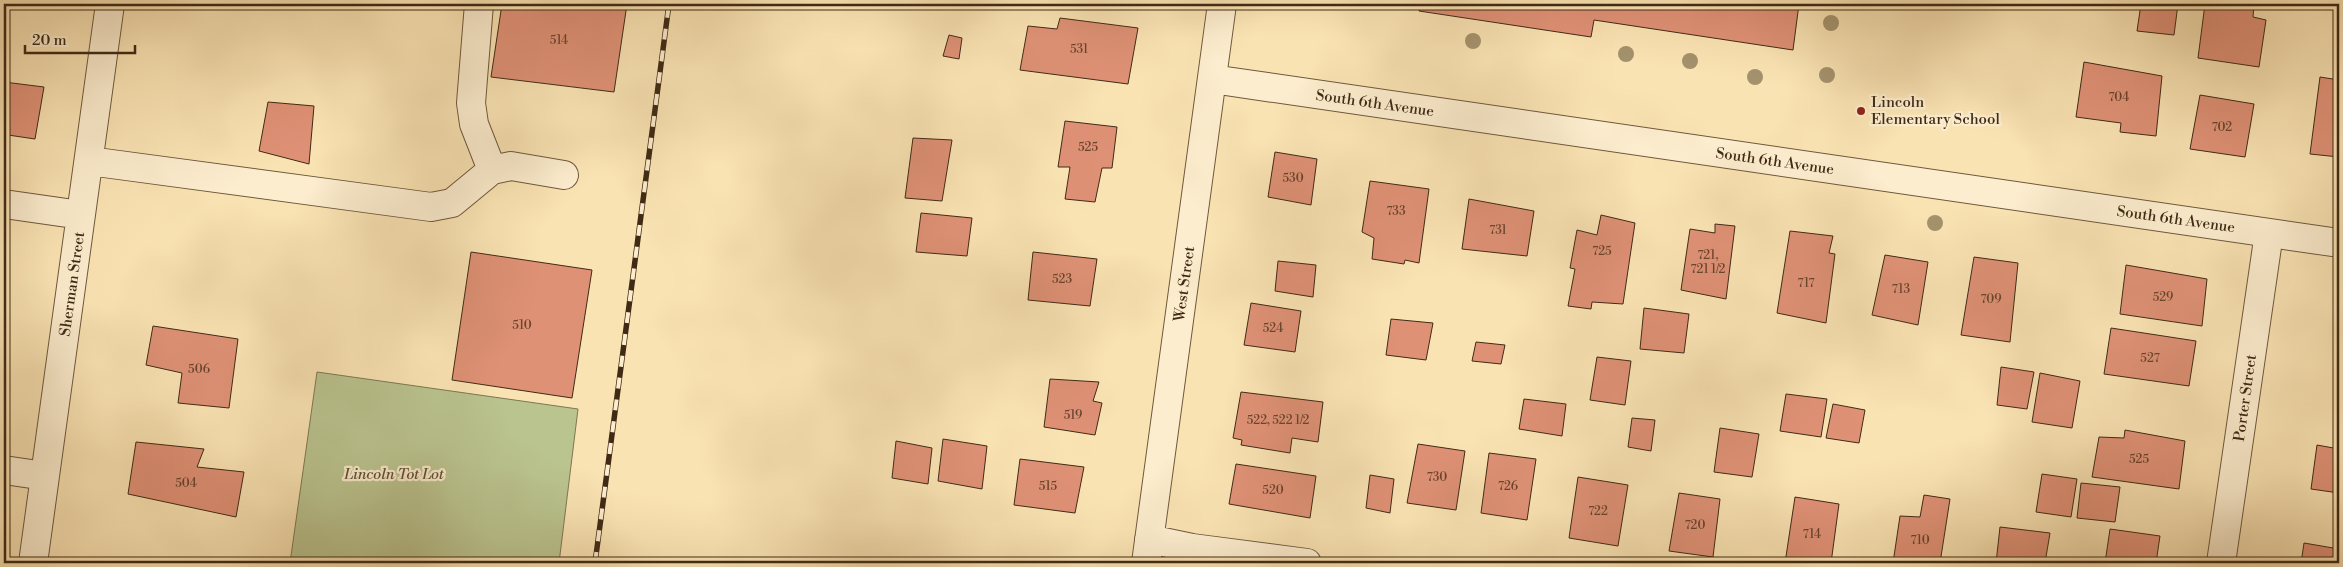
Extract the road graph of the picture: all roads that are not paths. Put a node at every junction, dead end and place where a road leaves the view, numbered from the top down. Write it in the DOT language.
graph roads {
  1 [pos="110,4"];
  2 [pos="479,4"];
  3 [pos="1222,4"];
  4 [pos="1212,79"];
  5 [pos="89,161"];
  6 [pos="492,170"];
  7 [pos="564,175"];
  8 [pos="4,204"];
  9 [pos="81,215"];
  10 [pos="2269,233"];
  11 [pos="2339,243"];
  12 [pos="4,470"];
  13 [pos="45,476"];
  14 [pos="1148,551"];
  15 [pos="32,563"];
  16 [pos="1307,563"];
  17 [pos="2221,563"];
  1 -- 5 [label="street, Sherman Street"];
  2 -- 6 [label="street"];
  3 -- 4 [label="street, West Street"];
  4 -- 10 [label="street, South 6th Avenue"];
  4 -- 14 [label="street, West Street"];
  5 -- 6 [label="street"];
  5 -- 9 [label="street, Sherman Street"];
  6 -- 7 [label="street"];
  8 -- 9 [label="street"];
  9 -- 13 [label="street, Sherman Street"];
  10 -- 11 [label="street, South 6th Avenue"];
  10 -- 17 [label="street, Porter Street"];
  12 -- 13 [label="street"];
  13 -- 15 [label="street, Sherman Street"];
  14 -- 16 [label="street"];
}
